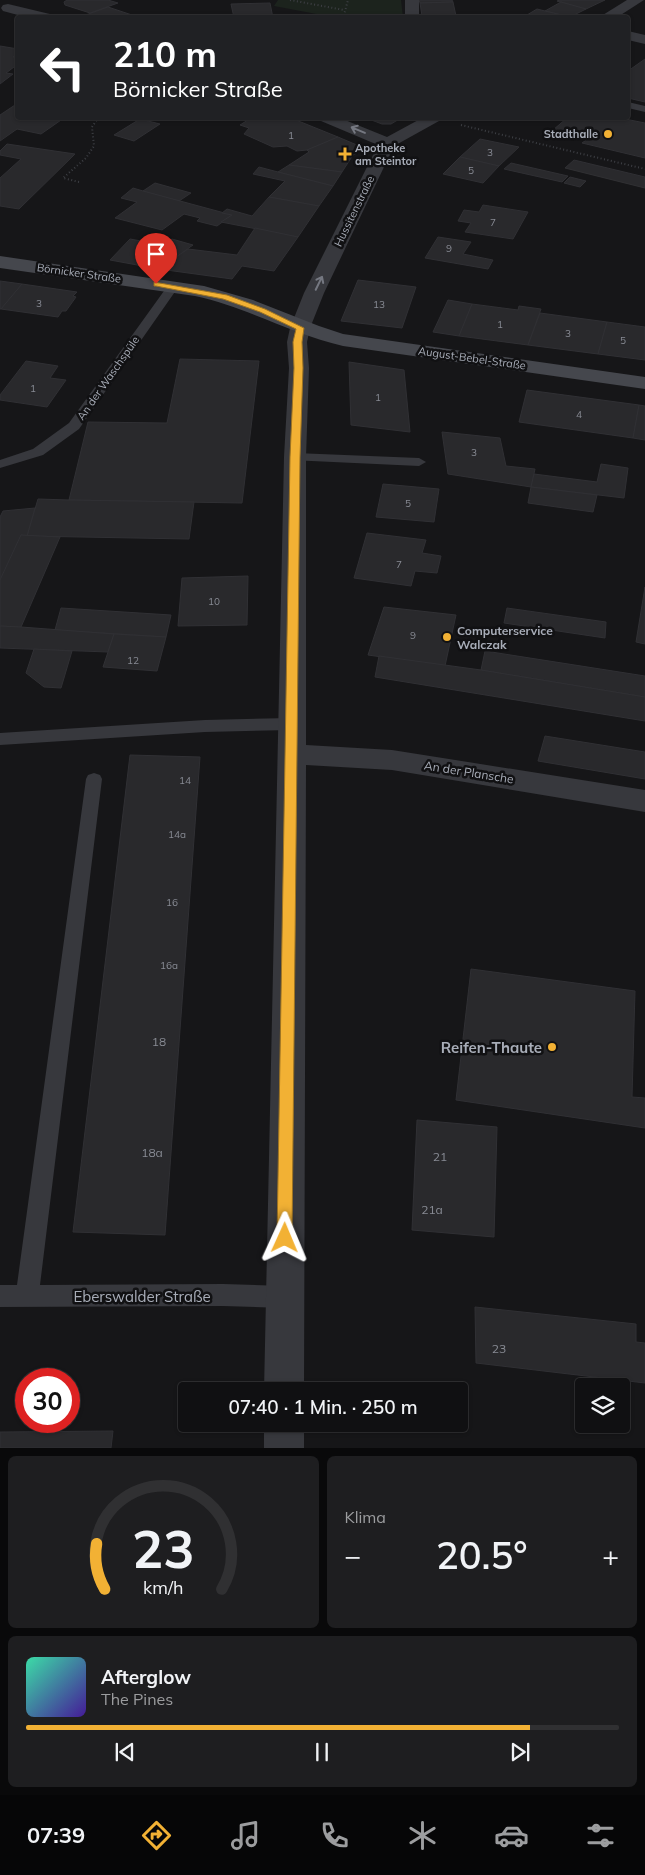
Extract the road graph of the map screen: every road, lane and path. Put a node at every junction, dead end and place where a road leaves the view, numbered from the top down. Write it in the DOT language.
graph roads {
  1 [pos="22,0"];
  2 [pos="290,0"];
  3 [pos="348,0"];
  4 [pos="412,0"];
  5 [pos="637,0"];
  6 [pos="344,10"];
  7 [pos="4,11"];
  8 [pos="29,15"];
  9 [pos="342,15"];
  10 [pos="412,15"];
  11 [pos="610,15"];
  12 [pos="630,36"];
  13 [pos="645,40"];
  14 [pos="630,105"];
  15 [pos="645,109"];
  16 [pos="95,120"];
  17 [pos="332,120"];
  18 [pos="429,120"];
  19 [pos="441,120"];
  20 [pos="388,143"];
  21 [pos="645,169"];
  22 [pos="79,182"];
  23 [pos="0,262"];
  24 [pos="173,286"];
  25 [pos="300,328"];
  26 [pos="645,383"];
  27 [pos="295,457"];
  28 [pos="419,462"];
  29 [pos="0,464"];
  30 [pos="0,739"];
  31 [pos="291,739"];
  32 [pos="94,779"];
  33 [pos="645,801"];
  34 [pos="0,1296"];
  35 [pos="27,1296"];
  36 [pos="284,1297"];
  37 [pos="284,1382"];
  38 [pos="284,1432"];
  39 [pos="284,1448"];
  1 -- 7 [label="street"];
  2 -- 6 [label="path"];
  3 -- 6 [label="path"];
  4 -- 10 [label="street"];
  5 -- 11 [label="street"];
  6 -- 9 [label="path"];
  7 -- 8 [label="street"];
  12 -- 13 [label="street"];
  14 -- 15 [label="lane"];
  16 -- 22 [label="path"];
  20 -- 17 [label="street, one-way"];
  18 -- 20 [label="street"];
  19 -- 21 [label="path"];
  25 -- 20 [label="street, Hussitenstraße, one-way"];
  23 -- 24 [label="main road, Börnicker Straße"];
  24 -- 25 [label="main road, Börnicker Straße"];
  24 -- 29 [label="lane, An der Waschspüle"];
  25 -- 26 [label="main road, August-Bebel-Straße"];
  25 -- 27 [label="street"];
  27 -- 28 [label="lane"];
  27 -- 31 [label="street"];
  30 -- 31 [label="lane"];
  31 -- 33 [label="street, An der Plansche"];
  31 -- 36 [label="street"];
  32 -- 35 [label="lane"];
  34 -- 35 [label="lane, Eberswalder Straße"];
  35 -- 36 [label="lane, Eberswalder Straße"];
  36 -- 37 [label="street"];
  38 -- 39 [label="street"];
}
